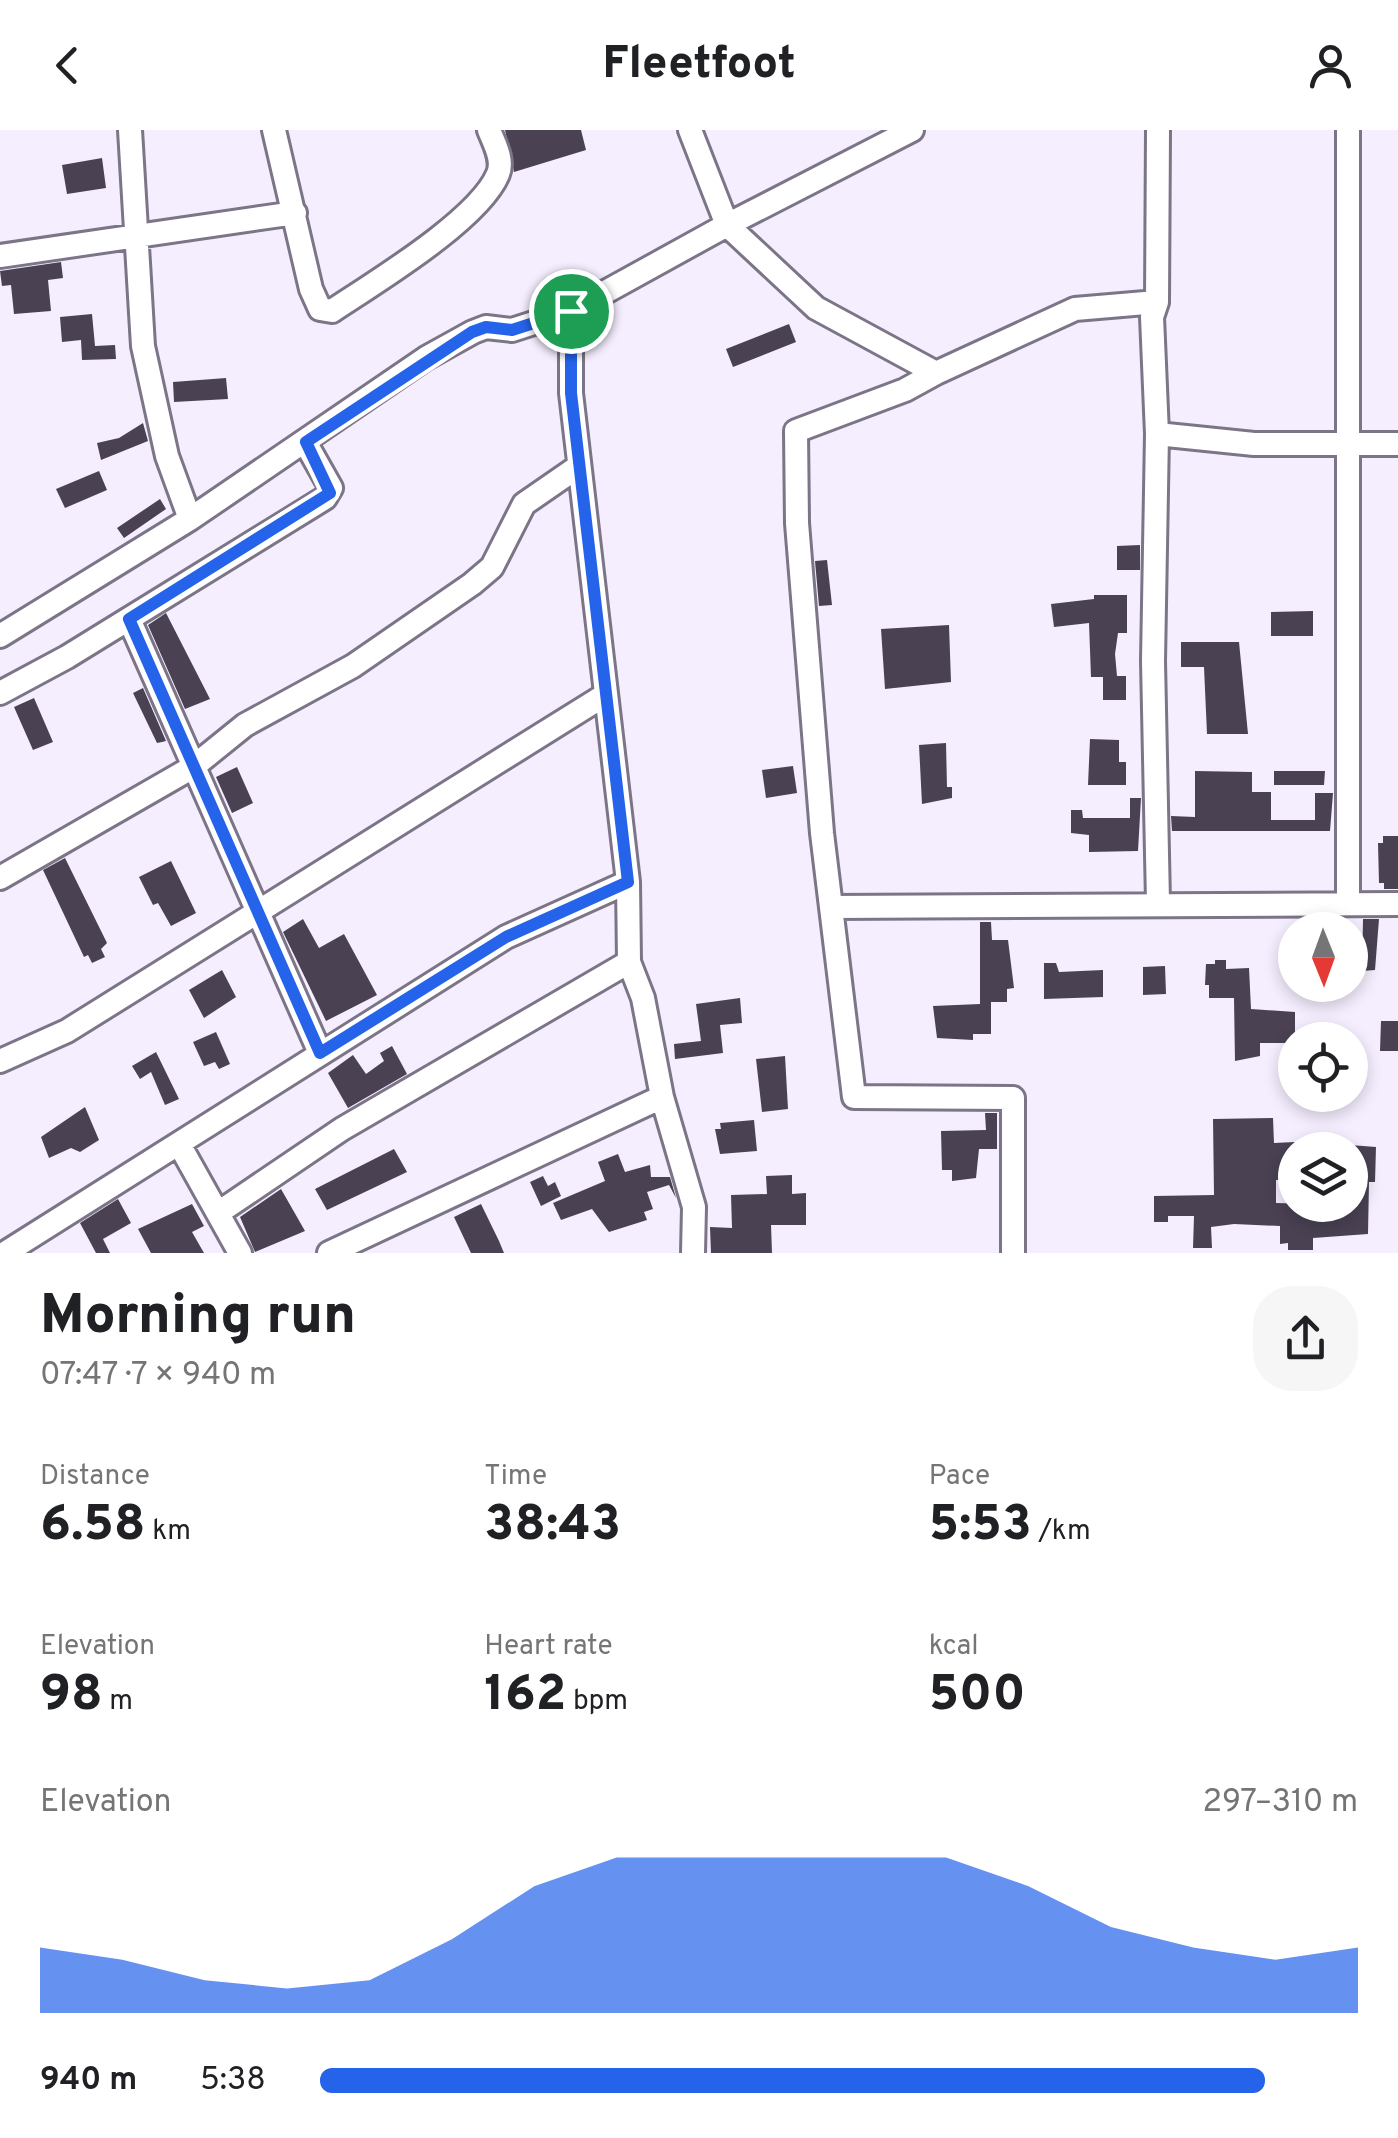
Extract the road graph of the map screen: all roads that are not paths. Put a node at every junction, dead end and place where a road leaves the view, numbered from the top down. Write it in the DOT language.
graph roads {
  1 [pos="130,130"];
  2 [pos="274,130"];
  3 [pos="489,130"];
  4 [pos="690,130"];
  5 [pos="912,130"];
  6 [pos="1158,130"];
  7 [pos="1348,130"];
  8 [pos="295,213"];
  9 [pos="726,225"];
  10 [pos="137,235"];
  11 [pos="0,256"];
  12 [pos="1157,302"];
  13 [pos="571,311"];
  14 [pos="936,372"];
  15 [pos="1157,434"];
  16 [pos="306,442"];
  17 [pos="1351,442"];
  18 [pos="1398,444"];
  19 [pos="579,466"];
  20 [pos="190,519"];
  21 [pos="129,619"];
  22 [pos="0,636"];
  23 [pos="0,694"];
  24 [pos="605,695"];
  25 [pos="193,767"];
  26 [pos="0,878"];
  27 [pos="628,882"];
  28 [pos="1158,902"];
  29 [pos="1348,903"];
  30 [pos="1398,904"];
  31 [pos="830,908"];
  32 [pos="258,914"];
  33 [pos="629,962"];
  34 [pos="320,1053"];
  35 [pos="0,1061"];
  36 [pos="662,1098"];
  37 [pos="179,1144"];
  38 [pos="218,1214"];
  39 [pos="5,1253"];
  40 [pos="240,1253"];
  41 [pos="329,1253"];
  42 [pos="693,1253"];
  43 [pos="1014,1253"];
  1 -- 10 [label="street"];
  2 -- 8 [label="street"];
  3 -- 8 [label="street"];
  4 -- 9 [label="street"];
  5 -- 9 [label="street"];
  6 -- 12 [label="street"];
  7 -- 17 [label="street"];
  8 -- 10 [label="street"];
  9 -- 13 [label="street"];
  9 -- 14 [label="street"];
  10 -- 11 [label="street"];
  10 -- 20 [label="street"];
  12 -- 14 [label="street"];
  12 -- 15 [label="street"];
  13 -- 16 [label="street"];
  13 -- 19 [label="street"];
  14 -- 31 [label="street"];
  15 -- 17 [label="street"];
  15 -- 28 [label="street"];
  16 -- 20 [label="street"];
  16 -- 21 [label="street"];
  17 -- 18 [label="street"];
  17 -- 29 [label="street"];
  19 -- 24 [label="street"];
  19 -- 25 [label="street"];
  20 -- 22 [label="street"];
  21 -- 23 [label="street"];
  21 -- 25 [label="street"];
  24 -- 27 [label="street"];
  24 -- 32 [label="street"];
  25 -- 26 [label="street"];
  25 -- 32 [label="street"];
  27 -- 33 [label="street"];
  27 -- 34 [label="street"];
  28 -- 29 [label="street"];
  28 -- 31 [label="street"];
  29 -- 30 [label="street"];
  31 -- 43 [label="street"];
  32 -- 34 [label="street"];
  32 -- 35 [label="street"];
  33 -- 36 [label="street"];
  33 -- 38 [label="street"];
  34 -- 37 [label="street"];
  36 -- 41 [label="street"];
  36 -- 42 [label="street"];
  37 -- 38 [label="street"];
  37 -- 39 [label="street"];
  38 -- 40 [label="street"];
}
